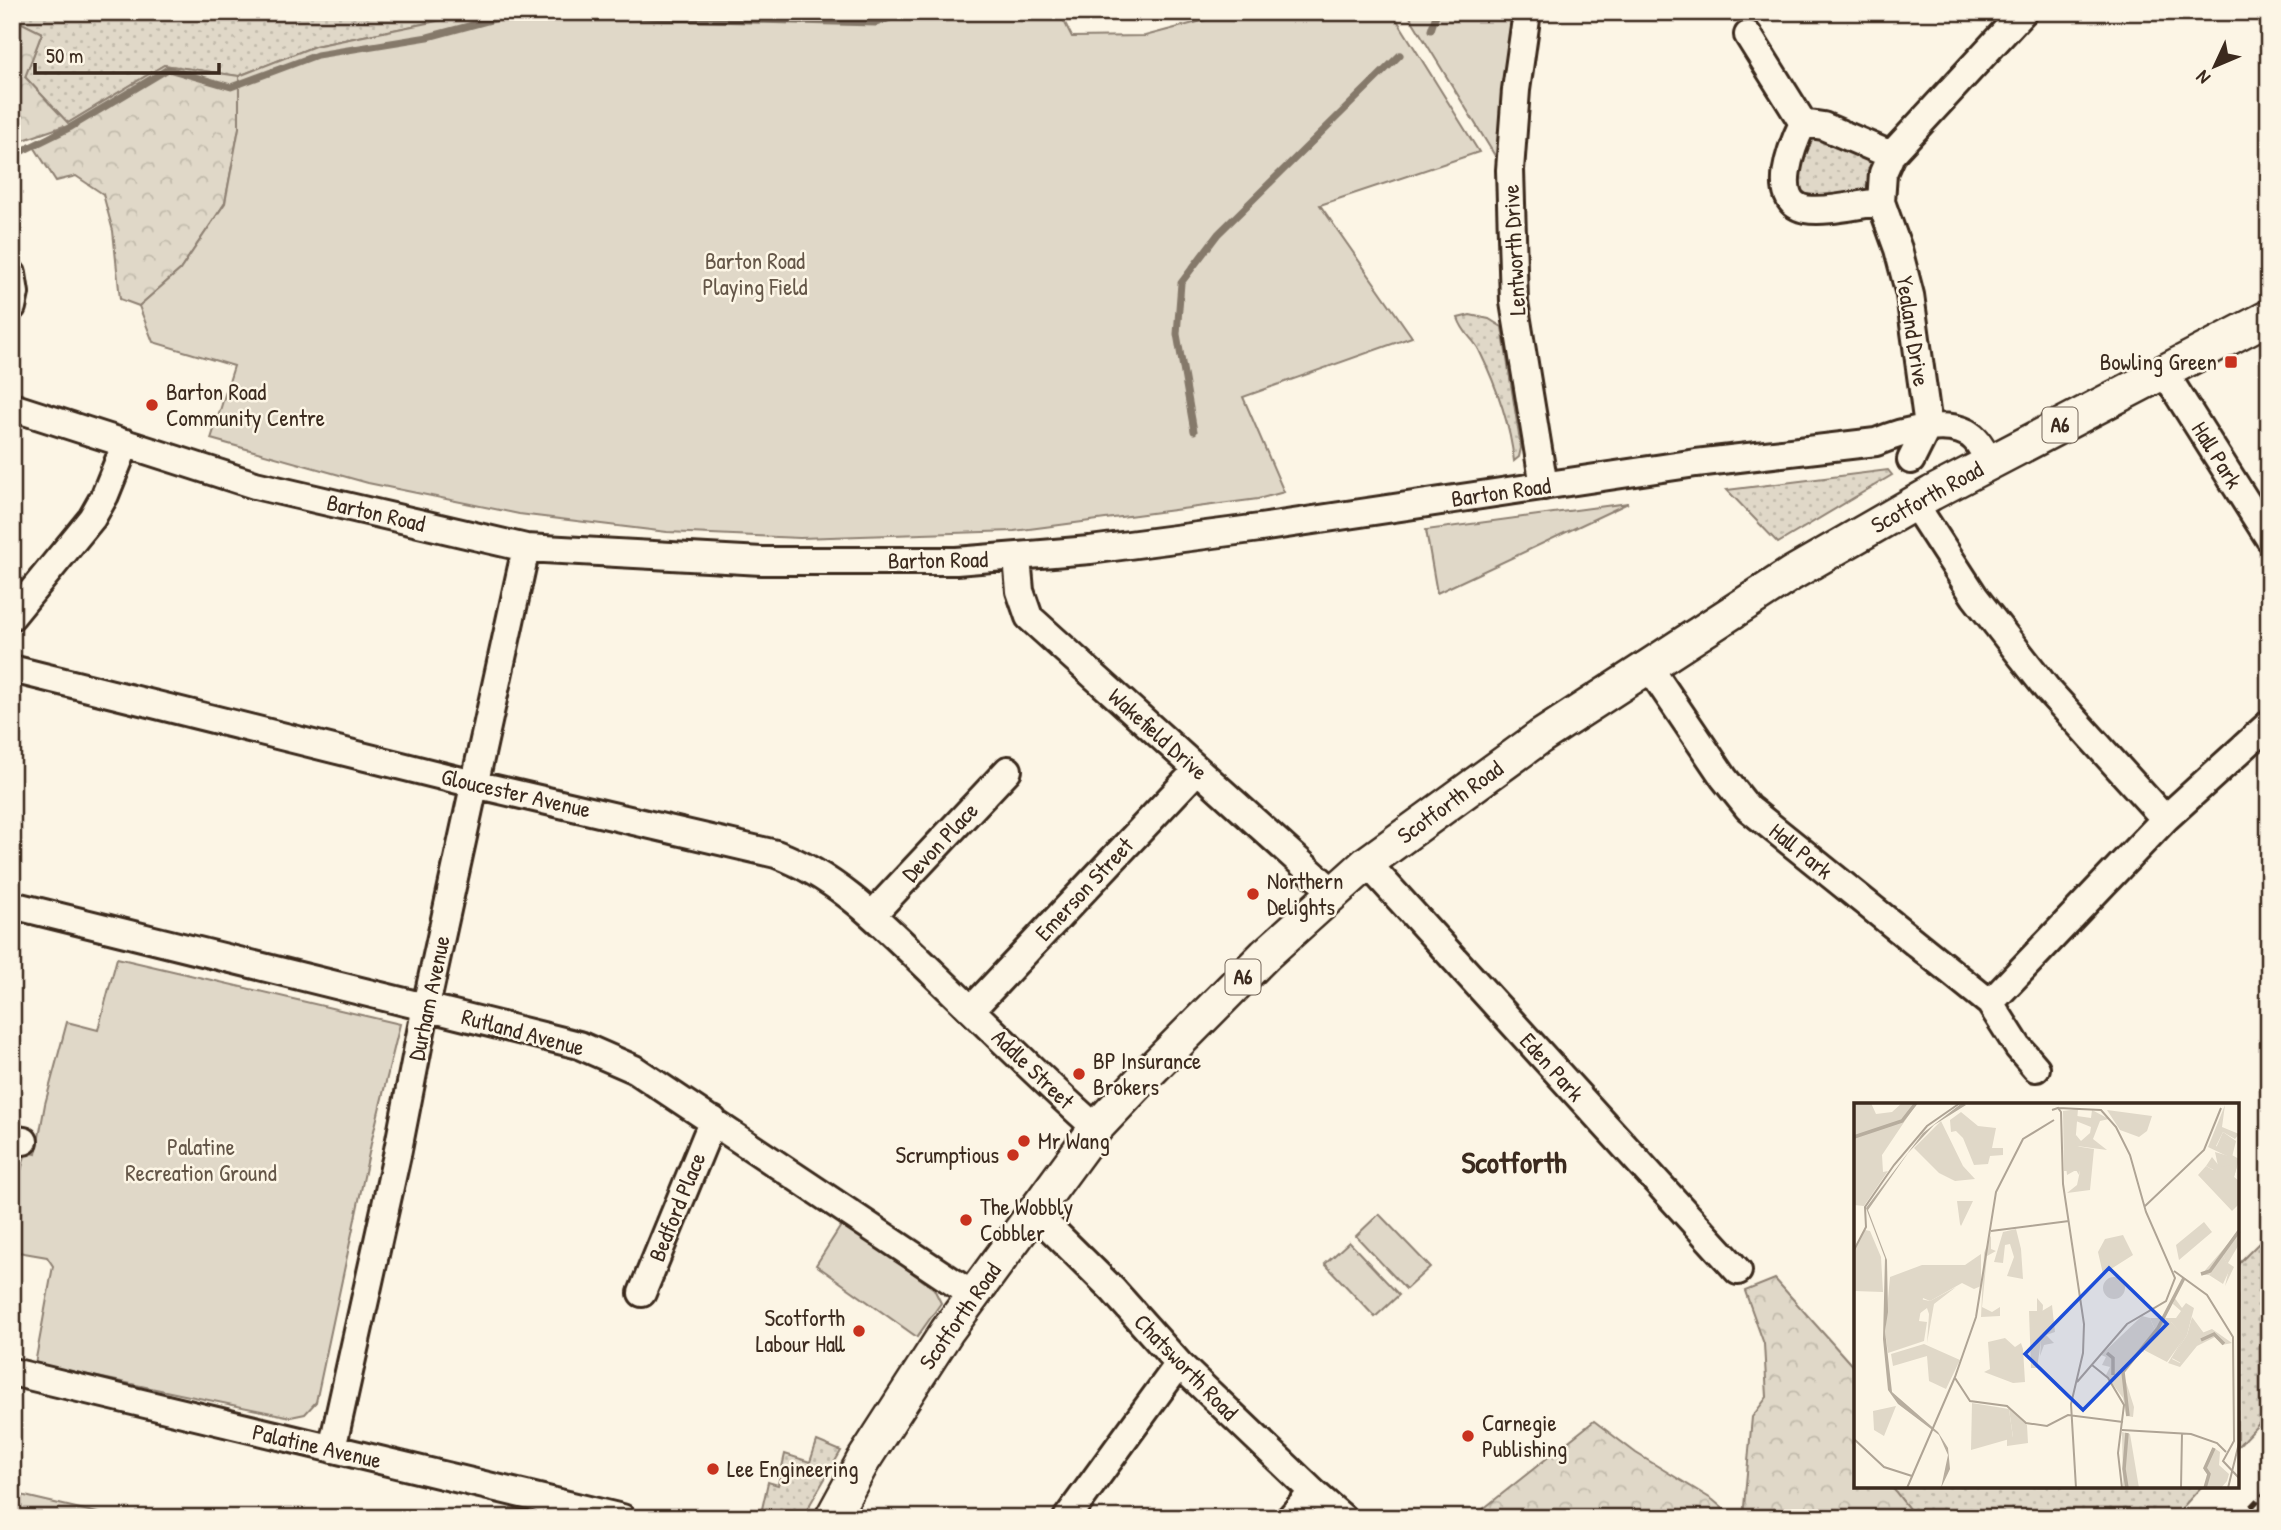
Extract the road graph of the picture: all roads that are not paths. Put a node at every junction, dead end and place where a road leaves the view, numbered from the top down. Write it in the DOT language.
graph roads {
  1 [pos="1527,12"];
  2 [pos="2023,12"];
  3 [pos="1748,34"];
  4 [pos="1803,124"];
  5 [pos="1891,155"];
  6 [pos="1881,202"];
  7 [pos="12,274"];
  8 [pos="12,307"];
  9 [pos="2269,317"];
  10 [pos="2164,372"];
  11 [pos="12,407"];
  12 [pos="1927,428"];
  13 [pos="1876,442"];
  14 [pos="125,443"];
  15 [pos="1912,460"];
  16 [pos="1990,462"];
  17 [pos="1544,486"];
  18 [pos="1923,498"];
  19 [pos="2269,538"];
  20 [pos="526,548"];
  21 [pos="1017,557"];
  22 [pos="12,616"];
  23 [pos="1649,667"];
  24 [pos="12,669"];
  25 [pos="2269,724"];
  26 [pos="1008,770"];
  27 [pos="1197,770"];
  28 [pos="474,784"];
  29 [pos="2165,819"];
  30 [pos="1367,863"];
  31 [pos="1333,892"];
  32 [pos="12,905"];
  33 [pos="872,915"];
  34 [pos="1990,1003"];
  35 [pos="426,1006"];
  36 [pos="971,1010"];
  37 [pos="2036,1068"];
  38 [pos="713,1120"];
  39 [pos="1096,1128"];
  40 [pos="1034,1212"];
  41 [pos="1738,1271"];
  42 [pos="642,1293"];
  43 [pos="974,1296"];
  44 [pos="1180,1364"];
  45 [pos="12,1372"];
  46 [pos="332,1449"];
  47 [pos="1313,1492"];
  48 [pos="622,1518"];
  49 [pos="832,1518"];
  50 [pos="1066,1518"];
  51 [pos="1290,1518"];
  52 [pos="1343,1518"];
  1 -- 17 [label="street, Lentworth Drive"];
  2 -- 5 [label="street, Yealand Drive"];
  3 -- 4 [label="street"];
  4 -- 5 [label="street"];
  4 -- 6 [label="street"];
  5 -- 6 [label="street, Yealand Drive"];
  6 -- 12 [label="street, Yealand Drive"];
  7 -- 8 [label="street"];
  9 -- 10 [label="main road, Scotforth Road / A6"];
  10 -- 16 [label="main road, Scotforth Road / A6"];
  10 -- 19 [label="street, Hall Park"];
  11 -- 14 [label="street, Barton Road"];
  12 -- 13 [label="street, Barton Road"];
  12 -- 15 [label="street"];
  12 -- 16 [label="street, Barton Road"];
  13 -- 15 [label="street"];
  13 -- 17 [label="street, Barton Road"];
  14 -- 20 [label="street, Barton Road"];
  14 -- 22 [label="street"];
  15 -- 18 [label="street"];
  16 -- 18 [label="main road, Scotforth Road / A6"];
  17 -- 21 [label="street, Barton Road"];
  18 -- 23 [label="main road, Scotforth Road / A6"];
  18 -- 29 [label="street"];
  20 -- 21 [label="street, Barton Road"];
  20 -- 28 [label="street, Durham Avenue"];
  21 -- 27 [label="street, Wakefield Drive"];
  23 -- 30 [label="main road, Scotforth Road / A6"];
  23 -- 34 [label="street, Hall Park"];
  24 -- 28 [label="street, Gloucester Avenue"];
  25 -- 29 [label="street"];
  26 -- 33 [label="street, Devon Place"];
  27 -- 31 [label="street, Wakefield Drive"];
  27 -- 36 [label="street, Emerson Street"];
  28 -- 33 [label="street, Gloucester Avenue"];
  28 -- 35 [label="street, Durham Avenue"];
  29 -- 34 [label="street"];
  30 -- 31 [label="main road, Scotforth Road / A6"];
  30 -- 41 [label="street, Eden Park"];
  31 -- 39 [label="main road, Scotforth Road / A6"];
  32 -- 35 [label="street, Rutland Avenue"];
  33 -- 36 [label="street, Gloucester Avenue"];
  34 -- 37 [label="street, Hall Park"];
  35 -- 38 [label="street, Rutland Avenue"];
  35 -- 46 [label="street, Durham Avenue"];
  36 -- 39 [label="street, Addle Street"];
  38 -- 42 [label="street, Bedford Place"];
  38 -- 43 [label="street, Rutland Avenue"];
  39 -- 40 [label="main road, Scotforth Road / A6"];
  40 -- 43 [label="main road, Scotforth Road / A6"];
  40 -- 44 [label="street, Chatsworth Road"];
  43 -- 49 [label="main road, Scotforth Road / A6"];
  44 -- 47 [label="street, Chatsworth Road"];
  44 -- 50 [label="street"];
  45 -- 46 [label="street, Palatine Avenue"];
  46 -- 48 [label="street, Palatine Avenue"];
  47 -- 51 [label="street"];
  47 -- 52 [label="street, Chatsworth Road"];
}
